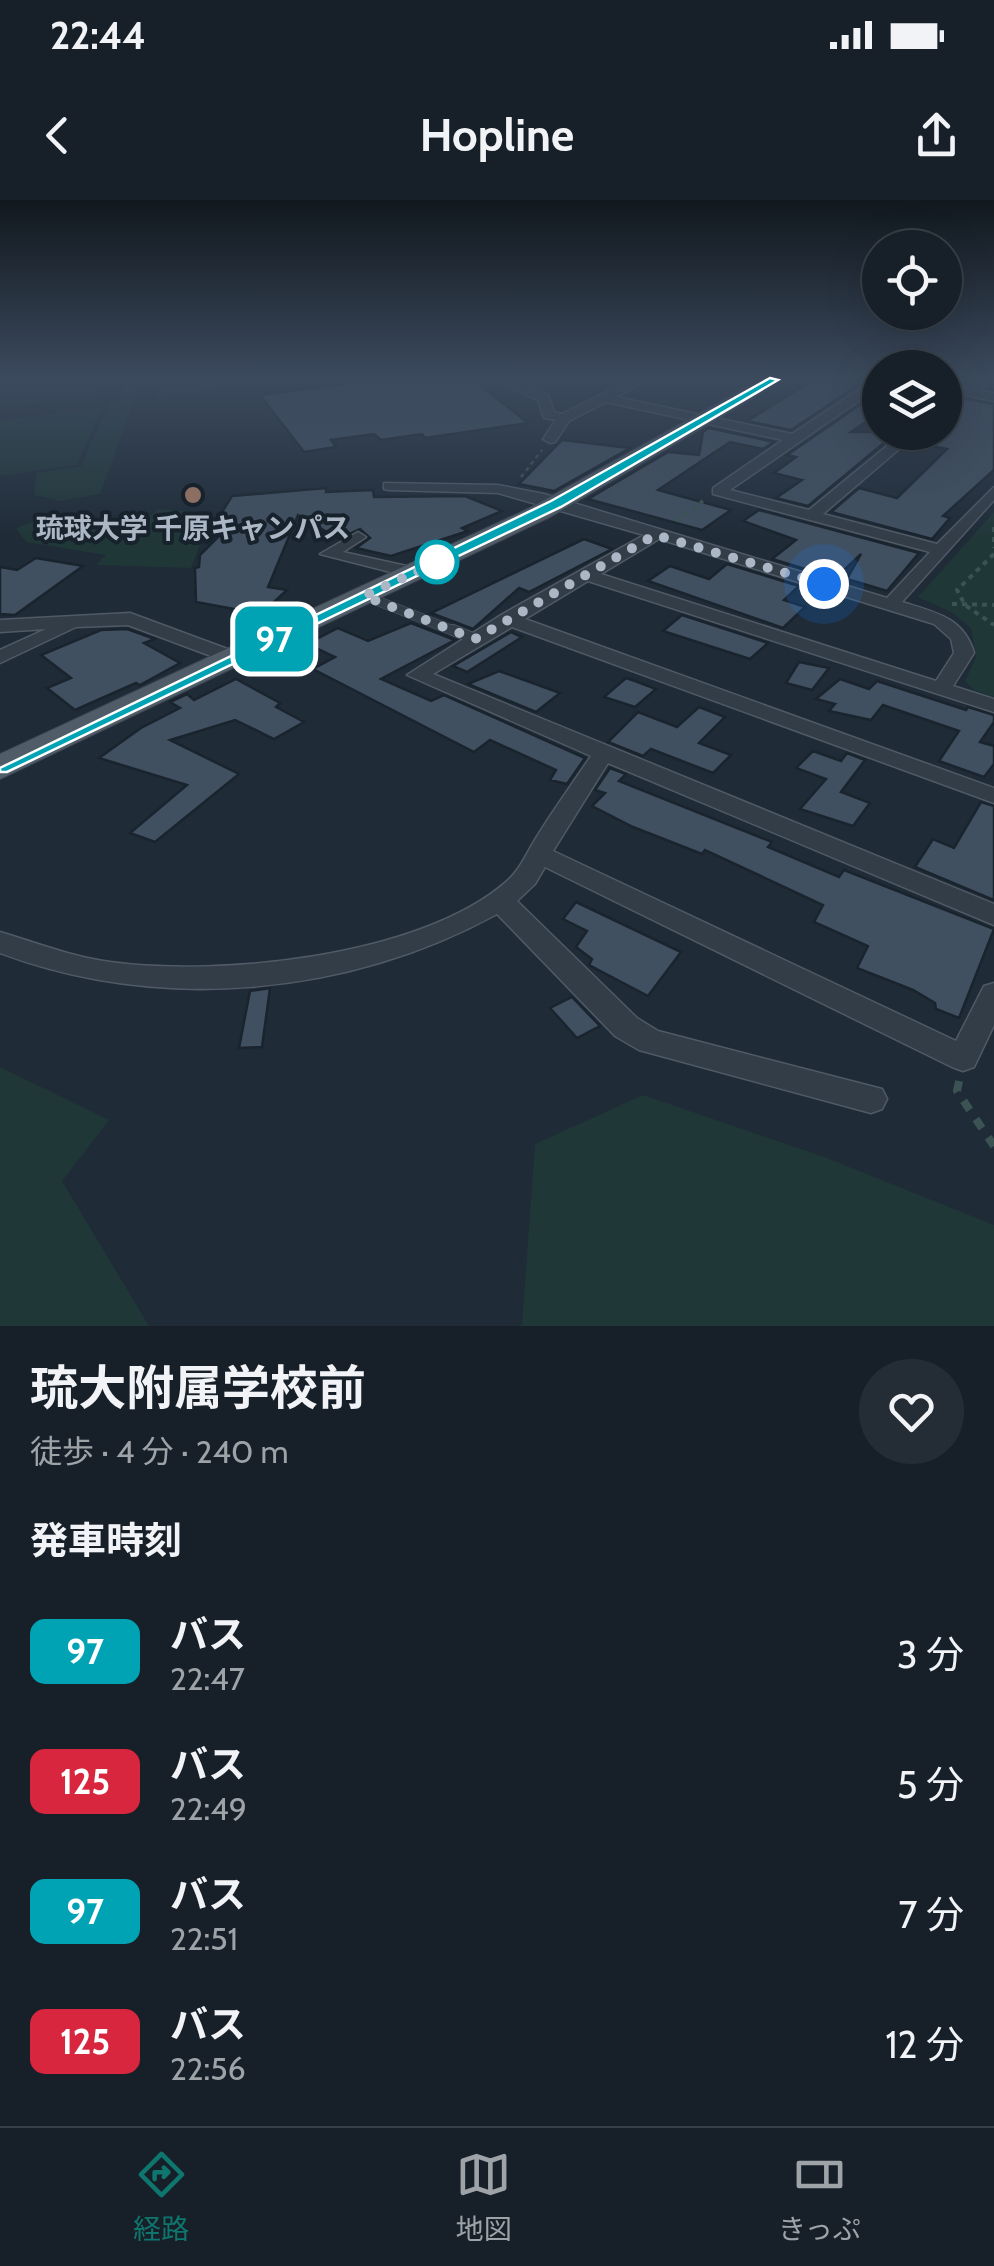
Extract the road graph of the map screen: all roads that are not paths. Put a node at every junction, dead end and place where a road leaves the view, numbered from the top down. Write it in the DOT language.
graph roads {
  1 [pos="554,433"];
  2 [pos="683,433"];
  3 [pos="767,433"];
  4 [pos="805,433"];
  5 [pos="550,439"];
  6 [pos="795,439"];
  7 [pos="891,450"];
  8 [pos="388,486"];
  9 [pos="411,487"];
  10 [pos="994,490"];
  11 [pos="556,504"];
  12 [pos="416,509"];
  13 [pos="811,516"];
  14 [pos="655,535"];
  15 [pos="358,537"];
  16 [pos="938,549"];
  17 [pos="414,573"];
  18 [pos="589,576"];
  19 [pos="364,596"];
  20 [pos="892,603"];
  21 [pos="508,619"];
  22 [pos="75,622"];
  23 [pos="0,626"];
  24 [pos="475,639"];
  25 [pos="0,657"];
  26 [pos="234,658"];
  27 [pos="942,688"];
  28 [pos="994,706"];
  29 [pos="603,754"];
  30 [pos="0,768"];
  31 [pos="994,796"];
  32 [pos="539,854"];
  33 [pos="500,901"];
  34 [pos="994,915"];
  35 [pos="0,942"];
  36 [pos="994,994"];
  37 [pos="871,1099"];
  1 -- 5 [label="street"];
  2 -- 11 [label="main road"];
  3 -- 6 [label="street"];
  4 -- 6 [label="street"];
  6 -- 13 [label="street"];
  7 -- 13 [label="street"];
  8 -- 9 [label="street"];
  9 -- 11 [label="street"];
  9 -- 12 [label="street"];
  10 -- 16 [label="street"];
  11 -- 14 [label="street"];
  11 -- 17 [label="main road"];
  13 -- 16 [label="street"];
  14 -- 18 [label="street"];
  14 -- 20 [label="street"];
  15 -- 17 [label="street"];
  16 -- 20 [label="street"];
  17 -- 19 [label="main road"];
  18 -- 21 [label="street"];
  18 -- 27 [label="street"];
  19 -- 24 [label="lane"];
  19 -- 26 [label="main road"];
  20 -- 27 [label="street"];
  21 -- 24 [label="street"];
  21 -- 31 [label="street"];
  22 -- 23 [label="street"];
  22 -- 25 [label="street"];
  22 -- 26 [label="street"];
  24 -- 29 [label="street"];
  26 -- 30 [label="main road"];
  27 -- 28 [label="street"];
  29 -- 32 [label="street"];
  29 -- 34 [label="street"];
  32 -- 33 [label="street"];
  32 -- 36 [label="street"];
  33 -- 35 [label="street"];
  33 -- 37 [label="street"];
}
